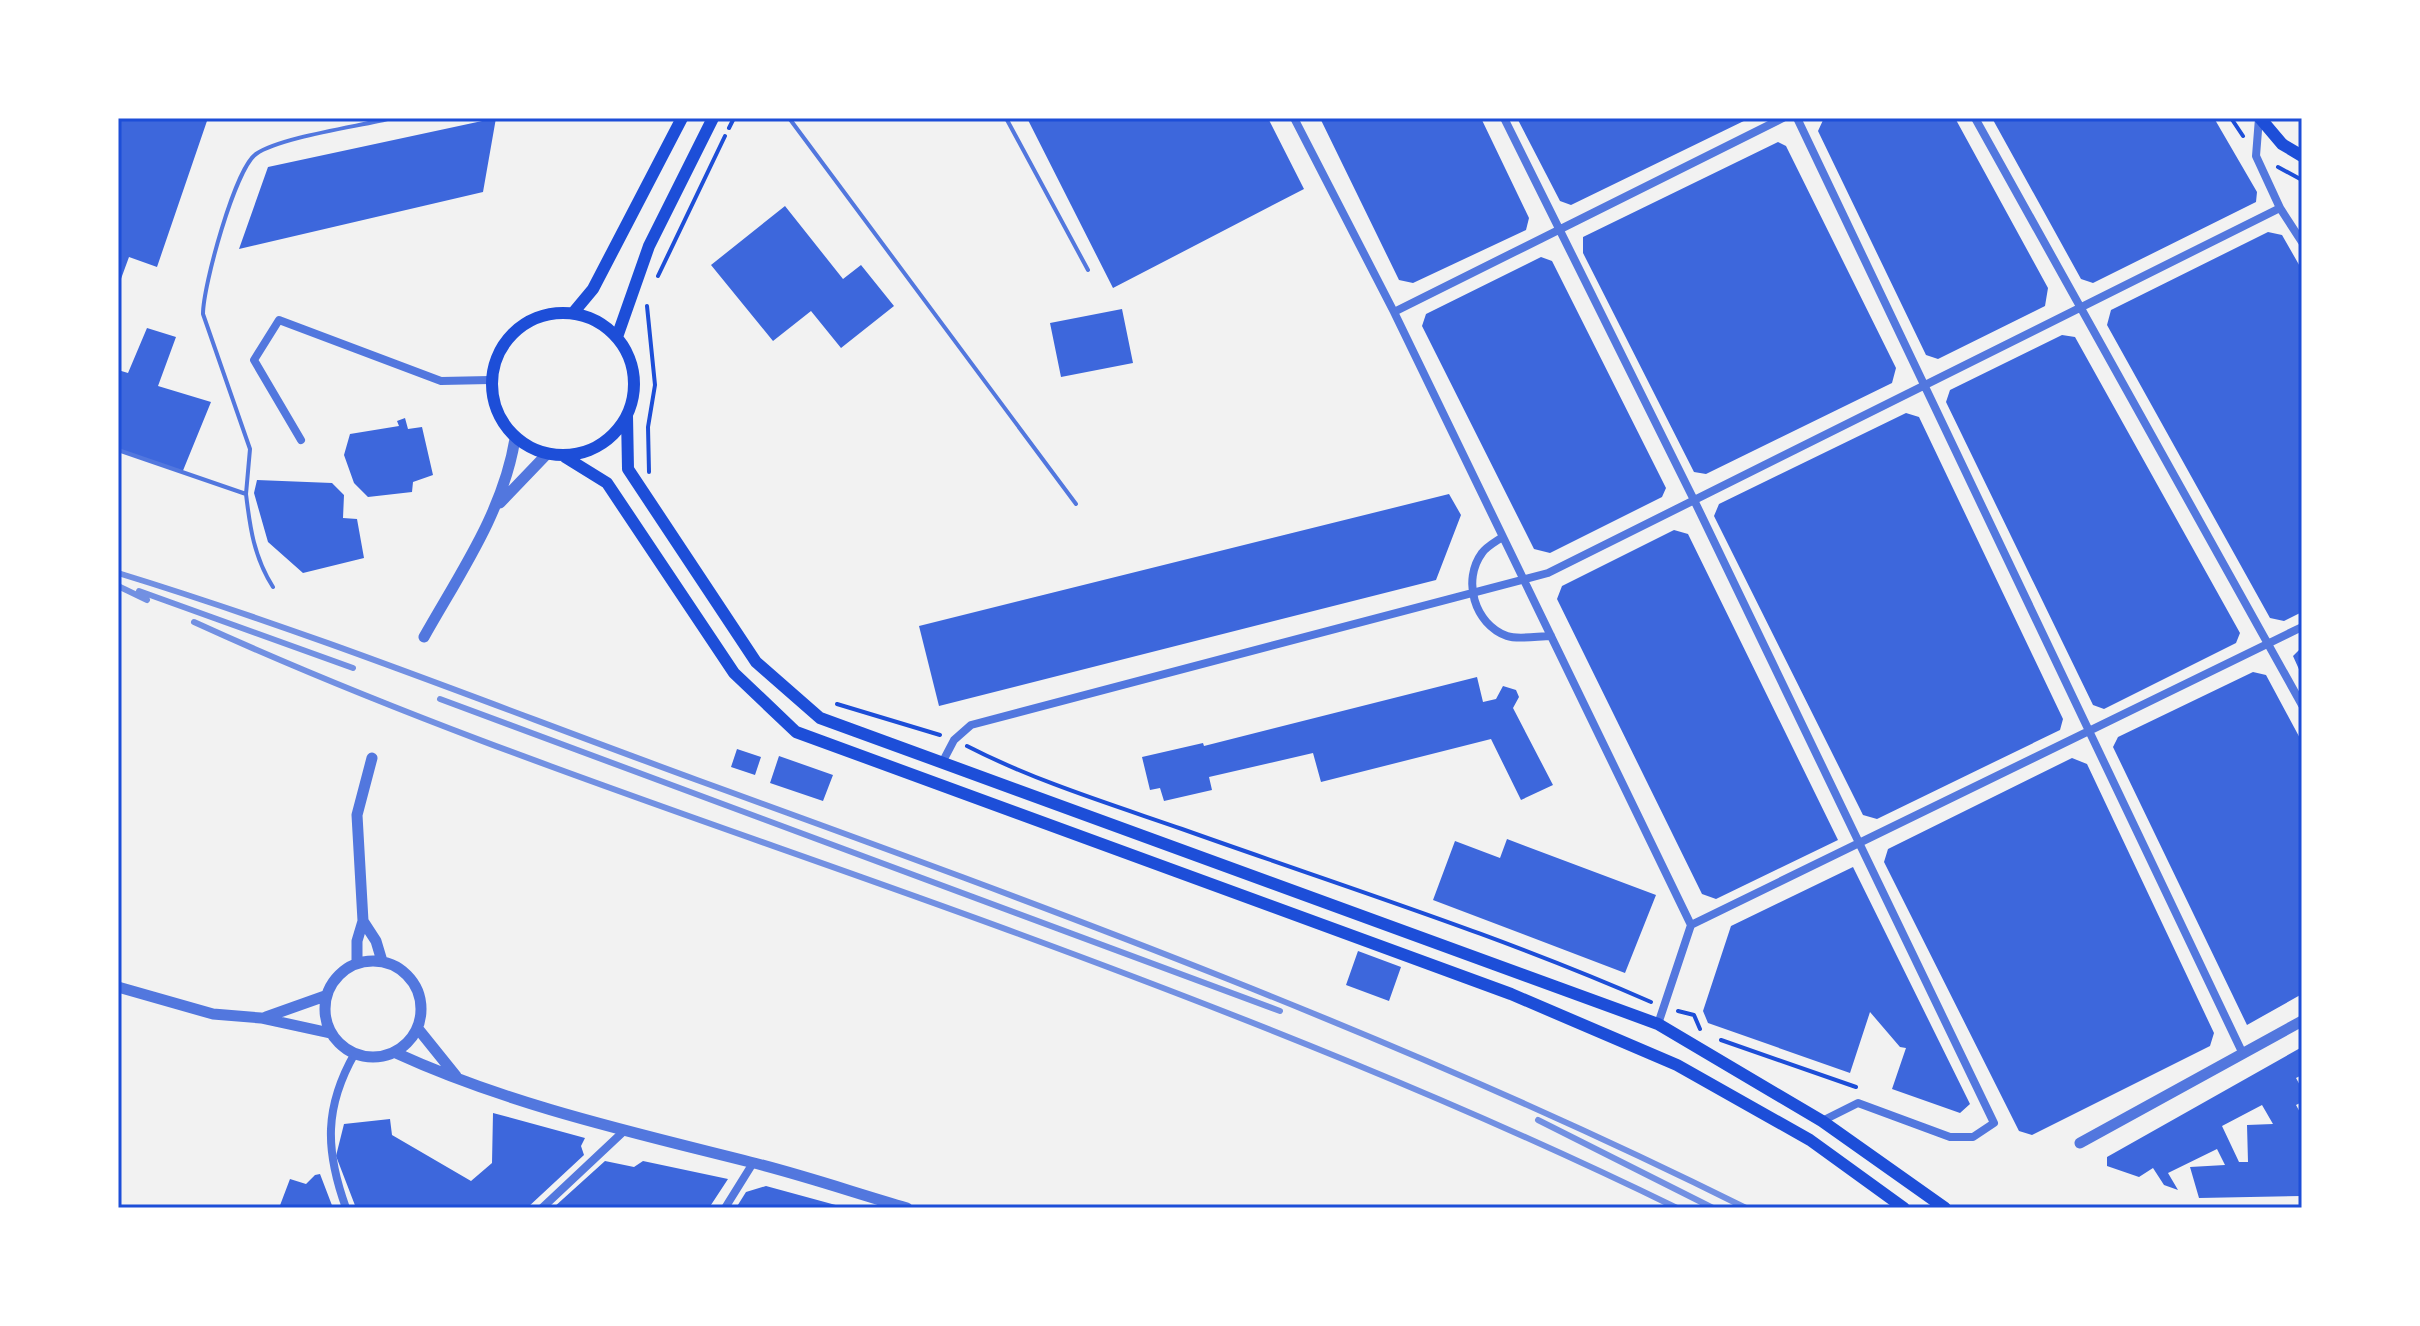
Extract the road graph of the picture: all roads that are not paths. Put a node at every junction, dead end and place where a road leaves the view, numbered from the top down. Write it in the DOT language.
graph roads {
  1 [pos="392,118"];
  2 [pos="682,118"];
  3 [pos="713,118"];
  4 [pos="789,118"];
  5 [pos="1006,118"];
  6 [pos="1294,118"];
  7 [pos="1504,118"];
  8 [pos="1783,118"];
  9 [pos="1797,118"];
  10 [pos="1975,118"];
  11 [pos="2260,118"];
  12 [pos="2302,156"];
  13 [pos="2280,208"];
  14 [pos="1559,229"];
  15 [pos="2302,242"];
  16 [pos="1088,270"];
  17 [pos="2082,306"];
  18 [pos="1394,312"];
  19 [pos="573,313"];
  20 [pos="617,337"];
  21 [pos="490,380"];
  22 [pos="1923,384"];
  23 [pos="627,416"];
  24 [pos="515,439"];
  25 [pos="301,440"];
  26 [pos="118,450"];
  27 [pos="546,455"];
  28 [pos="565,457"];
  29 [pos="246,494"];
  30 [pos="1694,500"];
  31 [pos="1076,504"];
  32 [pos="497,507"];
  33 [pos="1501,538"];
  34 [pos="1523,580"];
  35 [pos="273,587"];
  36 [pos="1471,595"];
  37 [pos="2302,627"];
  38 [pos="1551,636"];
  39 [pos="424,637"];
  40 [pos="2268,644"];
  41 [pos="2302,705"];
  42 [pos="2090,730"];
  43 [pos="372,758"];
  44 [pos="943,761"];
  45 [pos="1860,845"];
  46 [pos="363,921"];
  47 [pos="1691,925"];
  48 [pos="382,961"];
  49 [pos="357,962"];
  50 [pos="118,987"];
  51 [pos="325,996"];
  52 [pos="261,1018"];
  53 [pos="2302,1021"];
  54 [pos="1658,1024"];
  55 [pos="419,1030"];
  56 [pos="330,1033"];
  57 [pos="355,1053"];
  58 [pos="396,1053"];
  59 [pos="2243,1054"];
  60 [pos="456,1076"];
  61 [pos="1822,1121"];
  62 [pos="624,1131"];
  63 [pos="2080,1143"];
  64 [pos="753,1163"];
  65 [pos="894,1206"];
  66 [pos="346,1208"];
  67 [pos="542,1208"];
  68 [pos="725,1208"];
  69 [pos="907,1208"];
  70 [pos="1904,1208"];
  71 [pos="1945,1208"];
  1 -- 29 [label="lane"];
  2 -- 19 [label="main road"];
  3 -- 20 [label="main road"];
  4 -- 31 [label="lane"];
  5 -- 16 [label="lane"];
  6 -- 18 [label="street"];
  7 -- 14 [label="street"];
  8 -- 14 [label="street"];
  9 -- 22 [label="street"];
  10 -- 17 [label="street"];
  11 -- 12 [label="main road"];
  11 -- 13 [label="street"];
  13 -- 15 [label="street"];
  13 -- 17 [label="street"];
  14 -- 18 [label="street"];
  14 -- 30 [label="street"];
  17 -- 22 [label="street"];
  17 -- 40 [label="street"];
  18 -- 33 [label="street"];
  19 -- 20 [label="main road"];
  19 -- 21 [label="main road"];
  20 -- 23 [label="main road"];
  21 -- 24 [label="main road"];
  21 -- 25 [label="street"];
  22 -- 30 [label="street"];
  22 -- 42 [label="street"];
  23 -- 28 [label="main road"];
  23 -- 44 [label="main road"];
  24 -- 27 [label="main road"];
  24 -- 32 [label="street"];
  26 -- 29 [label="lane"];
  27 -- 28 [label="main road"];
  27 -- 32 [label="street"];
  28 -- 70 [label="main road"];
  29 -- 35 [label="lane"];
  30 -- 34 [label="street"];
  30 -- 45 [label="street"];
  32 -- 39 [label="street"];
  33 -- 34 [label="street"];
  33 -- 36 [label="street"];
  34 -- 36 [label="street"];
  34 -- 38 [label="street"];
  36 -- 38 [label="street"];
  36 -- 44 [label="street"];
  37 -- 40 [label="street"];
  38 -- 47 [label="street"];
  40 -- 41 [label="street"];
  40 -- 42 [label="street"];
  42 -- 45 [label="street"];
  42 -- 59 [label="street"];
  43 -- 46 [label="street"];
  44 -- 54 [label="main road"];
  45 -- 47 [label="street"];
  45 -- 61 [label="street"];
  46 -- 48 [label="street"];
  46 -- 49 [label="street"];
  47 -- 54 [label="street"];
  48 -- 49 [label="street"];
  48 -- 55 [label="street"];
  49 -- 51 [label="street"];
  50 -- 52 [label="street"];
  51 -- 52 [label="street"];
  51 -- 56 [label="street"];
  52 -- 56 [label="street"];
  53 -- 59 [label="street"];
  54 -- 61 [label="main road"];
  55 -- 58 [label="street"];
  55 -- 60 [label="street"];
  56 -- 57 [label="street"];
  57 -- 58 [label="street"];
  57 -- 66 [label="street"];
  58 -- 60 [label="street"];
  59 -- 63 [label="street"];
  60 -- 62 [label="street"];
  61 -- 71 [label="main road"];
  62 -- 64 [label="street"];
  62 -- 67 [label="street"];
  64 -- 65 [label="street"];
  64 -- 68 [label="street"];
  65 -- 69 [label="street"];
}
